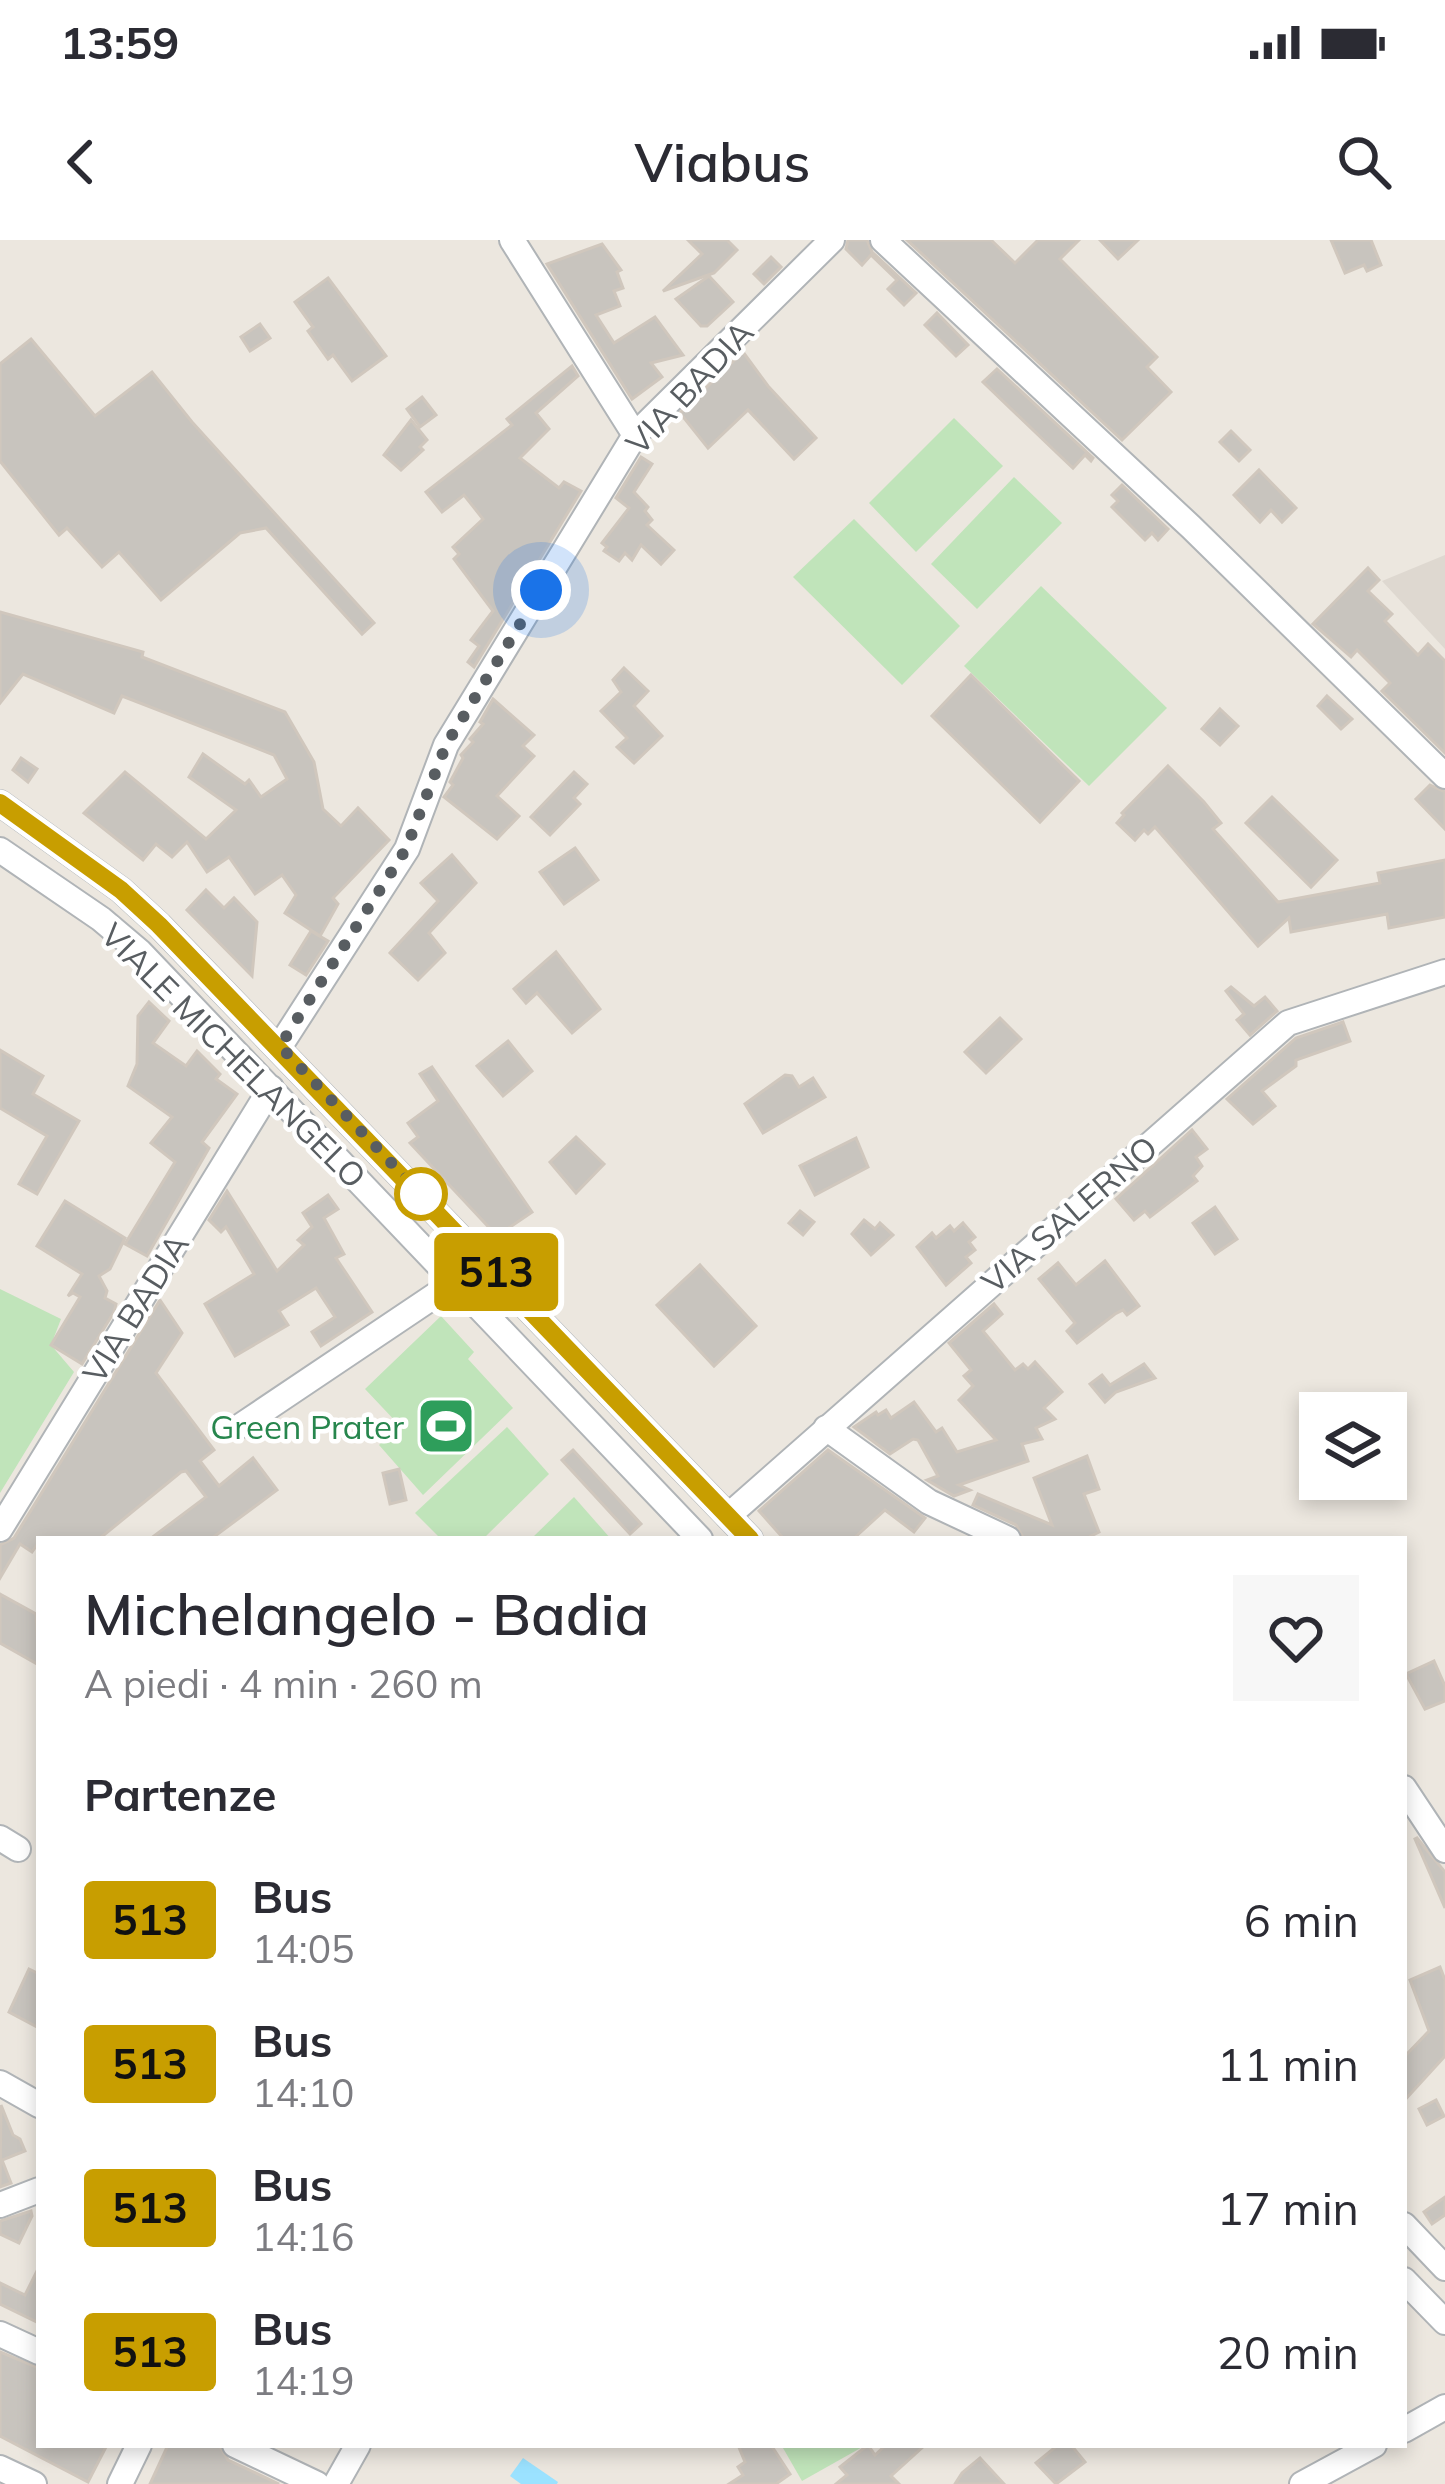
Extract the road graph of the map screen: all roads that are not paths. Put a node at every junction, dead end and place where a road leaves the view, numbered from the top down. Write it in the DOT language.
graph roads {
  1 [pos="512,240"];
  2 [pos="832,240"];
  3 [pos="883,240"];
  4 [pos="635,435"];
  5 [pos="1445,776"];
  6 [pos="0,803"];
  7 [pos="0,850"];
  8 [pos="1445,972"];
  9 [pos="280,1046"];
  10 [pos="271,1088"];
  11 [pos="455,1282"];
  12 [pos="611,1392"];
  13 [pos="585,1418"];
  14 [pos="242,1425"];
  15 [pos="826,1428"];
  16 [pos="728,1516"];
  17 [pos="0,1529"];
  18 [pos="697,1536"];
  19 [pos="747,1536"];
  20 [pos="1002,1536"];
  21 [pos="1407,1793"];
  22 [pos="1445,1850"];
  23 [pos="0,2083"];
  24 [pos="36,2103"];
  25 [pos="36,2191"];
  26 [pos="0,2205"];
  27 [pos="1407,2228"];
  28 [pos="1445,2268"];
  29 [pos="1407,2283"];
  30 [pos="1445,2322"];
  31 [pos="0,2334"];
  32 [pos="36,2351"];
  33 [pos="1445,2407"];
  34 [pos="1407,2428"];
  35 [pos="138,2448"];
  36 [pos="241,2448"];
  37 [pos="356,2448"];
  38 [pos="1368,2448"];
  39 [pos="0,2468"];
  40 [pos="34,2484"];
  41 [pos="120,2484"];
  42 [pos="317,2484"];
  43 [pos="336,2484"];
  44 [pos="1302,2484"];
  1 -- 4 [label="street"];
  2 -- 4 [label="street, VIA BADIA"];
  3 -- 5 [label="street"];
  4 -- 9 [label="street, VIA BADIA"];
  6 -- 9 [label="street, VIALE MICHELANGELO"];
  7 -- 10 [label="street, VIALE MICHELANGELO"];
  8 -- 15 [label="street, VIA SALERNO"];
  9 -- 12 [label="street, VIALE MICHELANGELO"];
  10 -- 11 [label="street, VIALE MICHELANGELO"];
  10 -- 17 [label="street, VIA BADIA"];
  11 -- 13 [label="street, VIALE MICHELANGELO"];
  11 -- 14 [label="street"];
  12 -- 13 [label="street"];
  12 -- 16 [label="street, VIALE MICHELANGELO"];
  13 -- 18 [label="street, VIALE MICHELANGELO"];
  15 -- 16 [label="street, VIA SALERNO"];
  15 -- 20 [label="street"];
  16 -- 19 [label="street, VIALE MICHELANGELO"];
  21 -- 22 [label="street"];
  23 -- 24 [label="street"];
  25 -- 26 [label="street"];
  27 -- 28 [label="street"];
  29 -- 30 [label="street"];
  31 -- 32 [label="street"];
  33 -- 34 [label="street"];
  35 -- 41 [label="street"];
  36 -- 42 [label="street"];
  37 -- 43 [label="street"];
  38 -- 44 [label="street"];
  39 -- 40 [label="street"];
}
